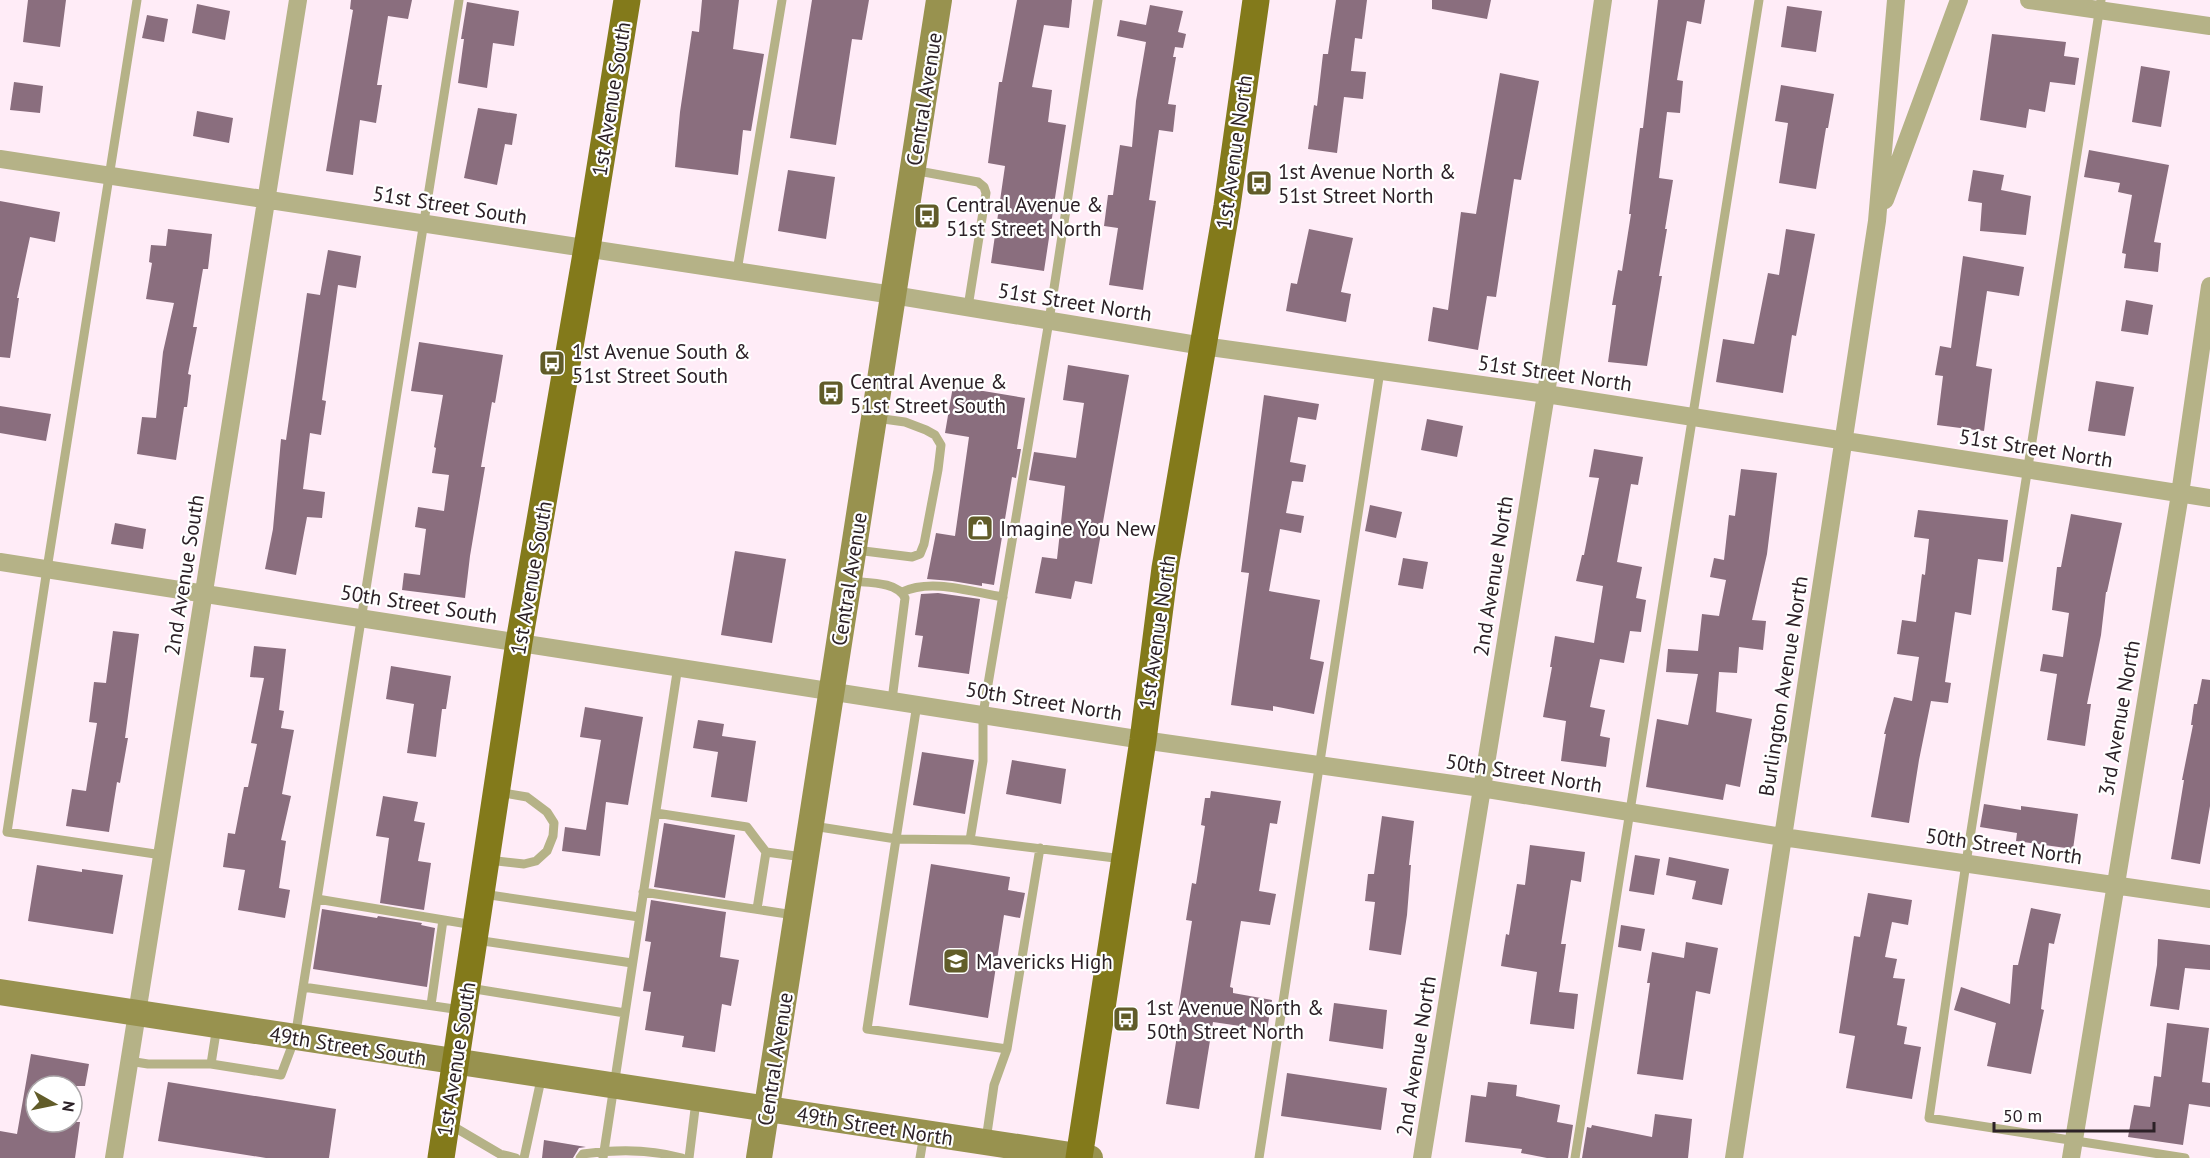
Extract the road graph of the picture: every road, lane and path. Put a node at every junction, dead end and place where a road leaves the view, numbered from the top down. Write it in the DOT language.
graph roads {
  1 [pos="138,0"];
  2 [pos="298,0"];
  3 [pos="459,0"];
  4 [pos="627,0"];
  5 [pos="782,0"];
  6 [pos="939,0"];
  7 [pos="1098,0"];
  8 [pos="1256,0"];
  9 [pos="1603,0"];
  10 [pos="1760,0"];
  11 [pos="1896,0"];
  12 [pos="1959,0"];
  13 [pos="2029,0"];
  14 [pos="2100,5"];
  15 [pos="2210,26"];
  16 [pos="0,159"];
  17 [pos="913,170"];
  18 [pos="110,175"];
  19 [pos="266,199"];
  20 [pos="1877,221"];
  21 [pos="424,224"];
  22 [pos="587,248"];
  23 [pos="737,272"];
  24 [pos="2210,286"];
  25 [pos="893,295"];
  26 [pos="968,308"];
  27 [pos="1049,321"];
  28 [pos="1203,346"];
  29 [pos="1380,371"];
  30 [pos="1546,394"];
  31 [pos="1694,417"];
  32 [pos="874,418"];
  33 [pos="1844,440"];
  34 [pos="2028,470"];
  35 [pos="2180,494"];
  36 [pos="2210,498"];
  37 [pos="854,549"];
  38 [pos="0,562"];
  39 [pos="47,569"];
  40 [pos="849,581"];
  41 [pos="902,592"];
  42 [pos="204,593"];
  43 [pos="1003,597"];
  44 [pos="362,618"];
  45 [pos="519,642"];
  46 [pos="678,666"];
  47 [pos="832,690"];
  48 [pos="892,700"];
  49 [pos="917,704"];
  50 [pos="983,714"];
  51 [pos="1143,740"];
  52 [pos="1320,765"];
  53 [pos="1481,788"];
  54 [pos="496,792"];
  55 [pos="1628,812"];
  56 [pos="656,813"];
  57 [pos="810,826"];
  58 [pos="1783,837"];
  59 [pos="896,839"];
  60 [pos="970,840"];
  61 [pos="1040,848"];
  62 [pos="766,852"];
  63 [pos="162,855"];
  64 [pos="805,857"];
  65 [pos="486,860"];
  66 [pos="1125,860"];
  67 [pos="1966,863"];
  68 [pos="2114,884"];
  69 [pos="643,892"];
  70 [pos="481,894"];
  71 [pos="317,899"];
  72 [pos="2210,899"];
  73 [pos="757,909"];
  74 [pos="796,915"];
  75 [pos="639,918"];
  76 [pos="443,920"];
  77 [pos="475,933"];
  78 [pos="632,963"];
  79 [pos="303,987"];
  80 [pos="0,992"];
  81 [pos="465,999"];
  82 [pos="430,1005"];
  83 [pos="625,1012"];
  84 [pos="137,1013"];
  85 [pos="218,1026"];
  86 [pos="295,1038"];
  87 [pos="1007,1049"];
  88 [pos="129,1061"];
  89 [pos="455,1062"];
  90 [pos="211,1064"];
  91 [pos="542,1075"];
  92 [pos="613,1086"];
  93 [pos="696,1099"];
  94 [pos="767,1110"];
  95 [pos="446,1122"];
  96 [pos="924,1133"];
  97 [pos="985,1143"];
  98 [pos="2072,1149"];
  99 [pos="603,1154"];
  100 [pos="1083,1157"];
  101 [pos="114,1158"];
  102 [pos="441,1158"];
  103 [pos="516,1158"];
  104 [pos="524,1158"];
  105 [pos="580,1158"];
  106 [pos="682,1158"];
  107 [pos="689,1158"];
  108 [pos="759,1158"];
  109 [pos="920,1158"];
  110 [pos="1259,1158"];
  111 [pos="1422,1158"];
  112 [pos="1575,1158"];
  113 [pos="1734,1158"];
  114 [pos="2185,1158"];
  1 -- 18 [label="lane"];
  2 -- 19 [label="street, 2nd Avenue South"];
  3 -- 21 [label="lane"];
  4 -- 22 [label="main road, 1st Avenue South"];
  5 -- 23 [label="lane"];
  6 -- 17 [label="main road, Central Avenue"];
  7 -- 27 [label="lane"];
  8 -- 28 [label="main road, 1st Avenue North"];
  9 -- 30 [label="street, 2nd Avenue North"];
  10 -- 31 [label="lane"];
  11 -- 20 [label="street, Burlington Avenue North"];
  12 -- 20 [label="street, Burlington Avenue North"];
  13 -- 14 [label="street"];
  14 -- 15 [label="street"];
  14 -- 34 [label="lane"];
  16 -- 18 [label="street, 51st Street South"];
  17 -- 25 [label="main road, Central Avenue"];
  17 -- 26 [label="lane"];
  18 -- 19 [label="street, 51st Street South"];
  18 -- 39 [label="lane"];
  19 -- 21 [label="street, 51st Street South"];
  19 -- 42 [label="street, 2nd Avenue South"];
  20 -- 33 [label="street, Burlington Avenue North"];
  21 -- 22 [label="street, 51st Street South"];
  21 -- 44 [label="lane"];
  22 -- 23 [label="street, 51st Street South"];
  22 -- 45 [label="main road, 1st Avenue South"];
  23 -- 25 [label="street, 51st Street South"];
  24 -- 35 [label="street, 3rd Avenue North"];
  25 -- 26 [label="street, 51st Street North"];
  25 -- 32 [label="main road, Central Avenue"];
  26 -- 27 [label="street, 51st Street North"];
  27 -- 28 [label="street, 51st Street North"];
  27 -- 43 [label="lane"];
  28 -- 29 [label="street, 51st Street North"];
  28 -- 51 [label="main road, 1st Avenue North"];
  29 -- 30 [label="street, 51st Street North"];
  29 -- 52 [label="lane"];
  30 -- 31 [label="street, 51st Street North"];
  30 -- 53 [label="street, 2nd Avenue North"];
  31 -- 33 [label="street, 51st Street North"];
  31 -- 55 [label="lane"];
  32 -- 37 [label="main road, Central Avenue"];
  32 -- 37 [label="lane"];
  33 -- 34 [label="street, 51st Street North"];
  33 -- 58 [label="street, Burlington Avenue North"];
  34 -- 35 [label="street, 51st Street North"];
  34 -- 67 [label="lane"];
  35 -- 36 [label="street, 51st Street North"];
  35 -- 68 [label="street, 3rd Avenue North"];
  37 -- 40 [label="main road, Central Avenue"];
  38 -- 39 [label="street, 50th Street South"];
  39 -- 42 [label="street, 50th Street South"];
  39 -- 63 [label="lane"];
  40 -- 41 [label="lane"];
  40 -- 47 [label="main road, Central Avenue"];
  41 -- 43 [label="lane"];
  41 -- 48 [label="lane"];
  42 -- 44 [label="street, 50th Street South"];
  42 -- 63 [label="street, 2nd Avenue South"];
  43 -- 50 [label="lane"];
  44 -- 45 [label="street, 50th Street South"];
  44 -- 71 [label="lane"];
  45 -- 46 [label="street, 50th Street South"];
  45 -- 54 [label="main road, 1st Avenue South"];
  46 -- 47 [label="street, 50th Street South"];
  46 -- 56 [label="lane"];
  47 -- 48 [label="street, 50th Street North"];
  47 -- 57 [label="main road, Central Avenue"];
  48 -- 49 [label="street, 50th Street North"];
  49 -- 50 [label="street, 50th Street North"];
  49 -- 59 [label="lane"];
  50 -- 51 [label="street, 50th Street North"];
  50 -- 60 [label="lane"];
  51 -- 52 [label="street, 50th Street North"];
  51 -- 66 [label="main road, 1st Avenue North"];
  52 -- 53 [label="street, 50th Street North"];
  52 -- 110 [label="lane"];
  53 -- 55 [label="street, 50th Street North"];
  53 -- 111 [label="street, 2nd Avenue North"];
  54 -- 65 [label="main road, 1st Avenue South"];
  54 -- 65 [label="lane"];
  55 -- 58 [label="street, 50th Street North"];
  55 -- 112 [label="lane"];
  56 -- 62 [label="lane"];
  56 -- 69 [label="lane"];
  57 -- 59 [label="lane"];
  57 -- 64 [label="main road, Central Avenue"];
  58 -- 67 [label="street, 50th Street North"];
  58 -- 113 [label="street, Burlington Avenue North"];
  59 -- 60 [label="lane"];
  59 -- 87 [label="lane"];
  60 -- 61 [label="lane"];
  61 -- 66 [label="lane"];
  61 -- 87 [label="lane"];
  62 -- 64 [label="lane"];
  62 -- 73 [label="lane"];
  63 -- 84 [label="street, 2nd Avenue South"];
  64 -- 74 [label="main road, Central Avenue"];
  65 -- 70 [label="main road, 1st Avenue South"];
  66 -- 100 [label="main road, 1st Avenue North"];
  67 -- 68 [label="street, 50th Street North"];
  67 -- 98 [label="lane"];
  68 -- 72 [label="street, 50th Street North"];
  68 -- 98 [label="street, 3rd Avenue North"];
  69 -- 73 [label="lane"];
  69 -- 75 [label="lane"];
  70 -- 75 [label="lane"];
  70 -- 77 [label="main road, 1st Avenue South"];
  71 -- 76 [label="lane"];
  71 -- 79 [label="lane"];
  73 -- 74 [label="lane"];
  74 -- 94 [label="main road, Central Avenue"];
  75 -- 78 [label="lane"];
  76 -- 77 [label="lane"];
  76 -- 82 [label="lane"];
  77 -- 78 [label="lane"];
  77 -- 81 [label="main road, 1st Avenue South"];
  78 -- 83 [label="lane"];
  79 -- 82 [label="lane"];
  79 -- 86 [label="lane"];
  80 -- 84 [label="main road, 49th Street South"];
  81 -- 82 [label="lane"];
  81 -- 83 [label="lane"];
  81 -- 89 [label="main road, 1st Avenue South"];
  83 -- 92 [label="lane"];
  84 -- 85 [label="main road, 49th Street South"];
  84 -- 88 [label="street, 2nd Avenue South"];
  85 -- 86 [label="main road, 49th Street South"];
  85 -- 90 [label="lane"];
  86 -- 89 [label="main road, 49th Street South"];
  86 -- 90 [label="lane"];
  87 -- 97 [label="lane"];
  88 -- 90 [label="lane"];
  88 -- 101 [label="street, 2nd Avenue South"];
  89 -- 91 [label="main road, 49th Street South"];
  89 -- 95 [label="main road, 1st Avenue South"];
  91 -- 92 [label="main road, 49th Street South"];
  91 -- 104 [label="lane"];
  92 -- 93 [label="main road, 49th Street South"];
  92 -- 99 [label="lane"];
  93 -- 94 [label="main road, 49th Street South"];
  93 -- 107 [label="lane"];
  94 -- 96 [label="main road, 49th Street North"];
  94 -- 108 [label="main road, Central Avenue"];
  95 -- 102 [label="main road, 1st Avenue South"];
  95 -- 103 [label="lane"];
  96 -- 97 [label="main road, 49th Street North"];
  96 -- 109 [label="lane"];
  97 -- 100 [label="main road, 49th Street North"];
  98 -- 114 [label="lane"];
  99 -- 105 [label="lane"];
  99 -- 106 [label="lane"];
}
